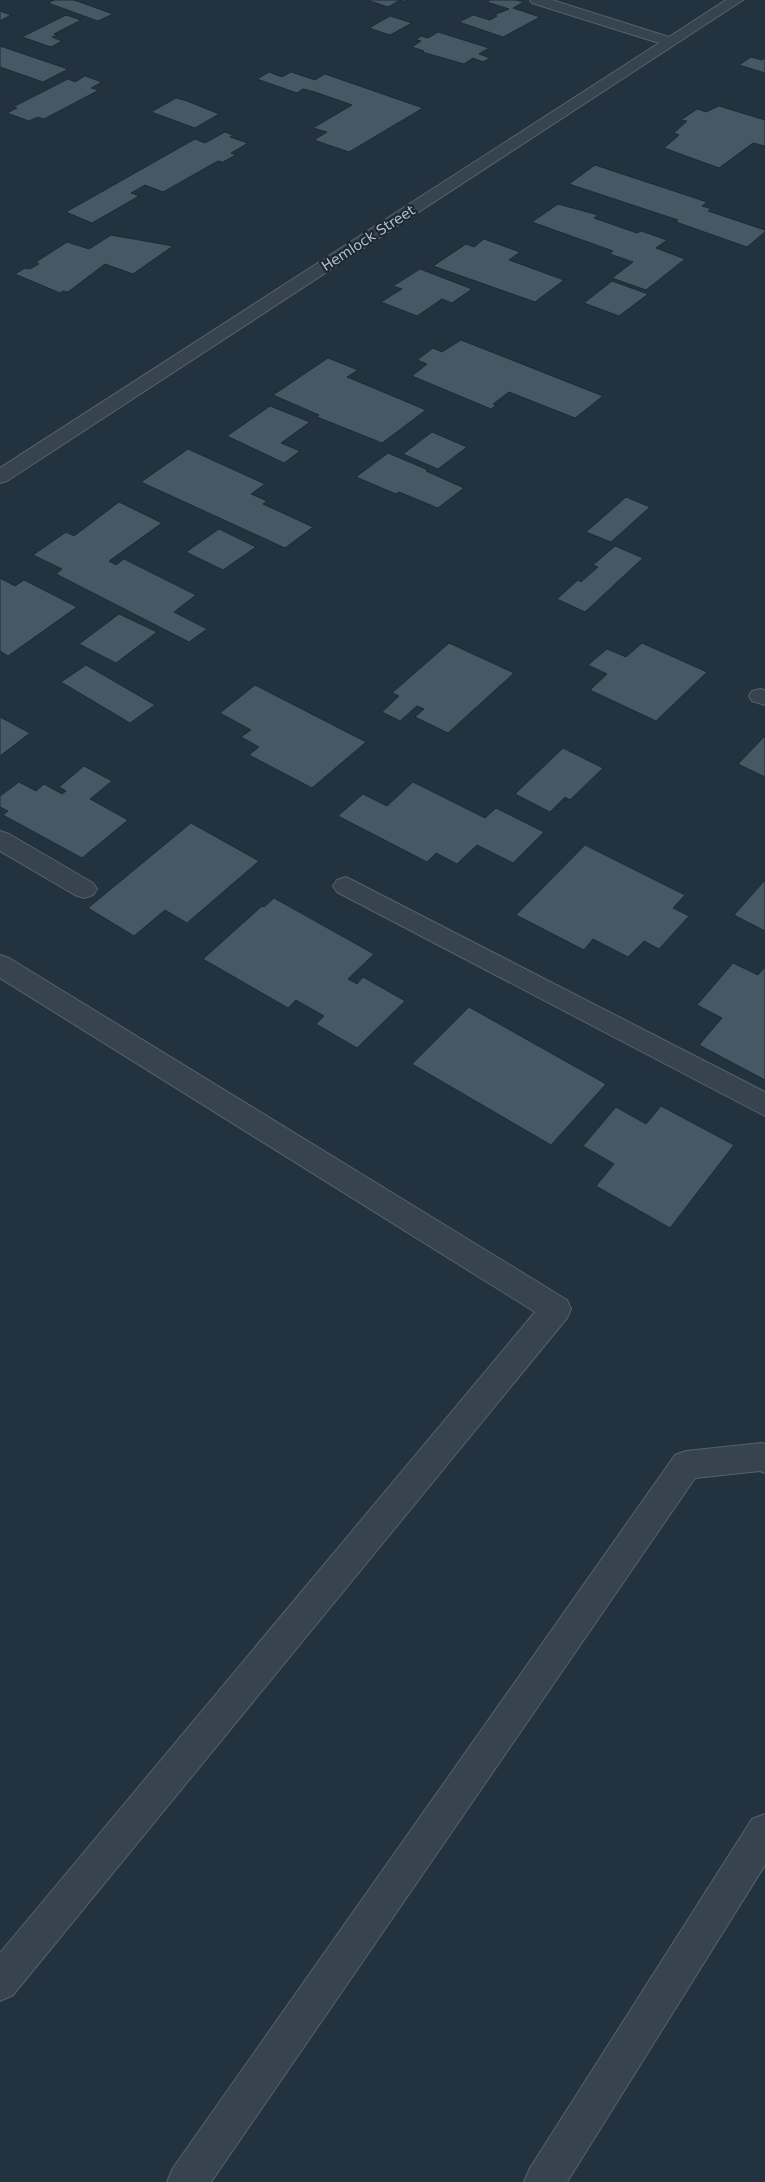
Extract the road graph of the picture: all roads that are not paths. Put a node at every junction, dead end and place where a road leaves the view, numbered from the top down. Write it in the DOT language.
graph roads {
  1 [pos="537,0"];
  2 [pos="736,0"];
  3 [pos="671,42"];
  4 [pos="0,477"];
  5 [pos="0,840"];
  6 [pos="346,886"];
  7 [pos="84,889"];
  8 [pos="0,966"];
  9 [pos="765,1104"];
  10 [pos="765,1459"];
  11 [pos="765,1832"];
  12 [pos="0,1982"];
  13 [pos="187,2182"];
  14 [pos="544,2182"];
  1 -- 3 [label="street"];
  2 -- 3 [label="street, Hemlock Street"];
  3 -- 4 [label="street, Hemlock Street"];
  5 -- 7 [label="street"];
  6 -- 9 [label="street"];
  8 -- 12 [label="street"];
  10 -- 13 [label="street"];
  11 -- 14 [label="street"];
}
